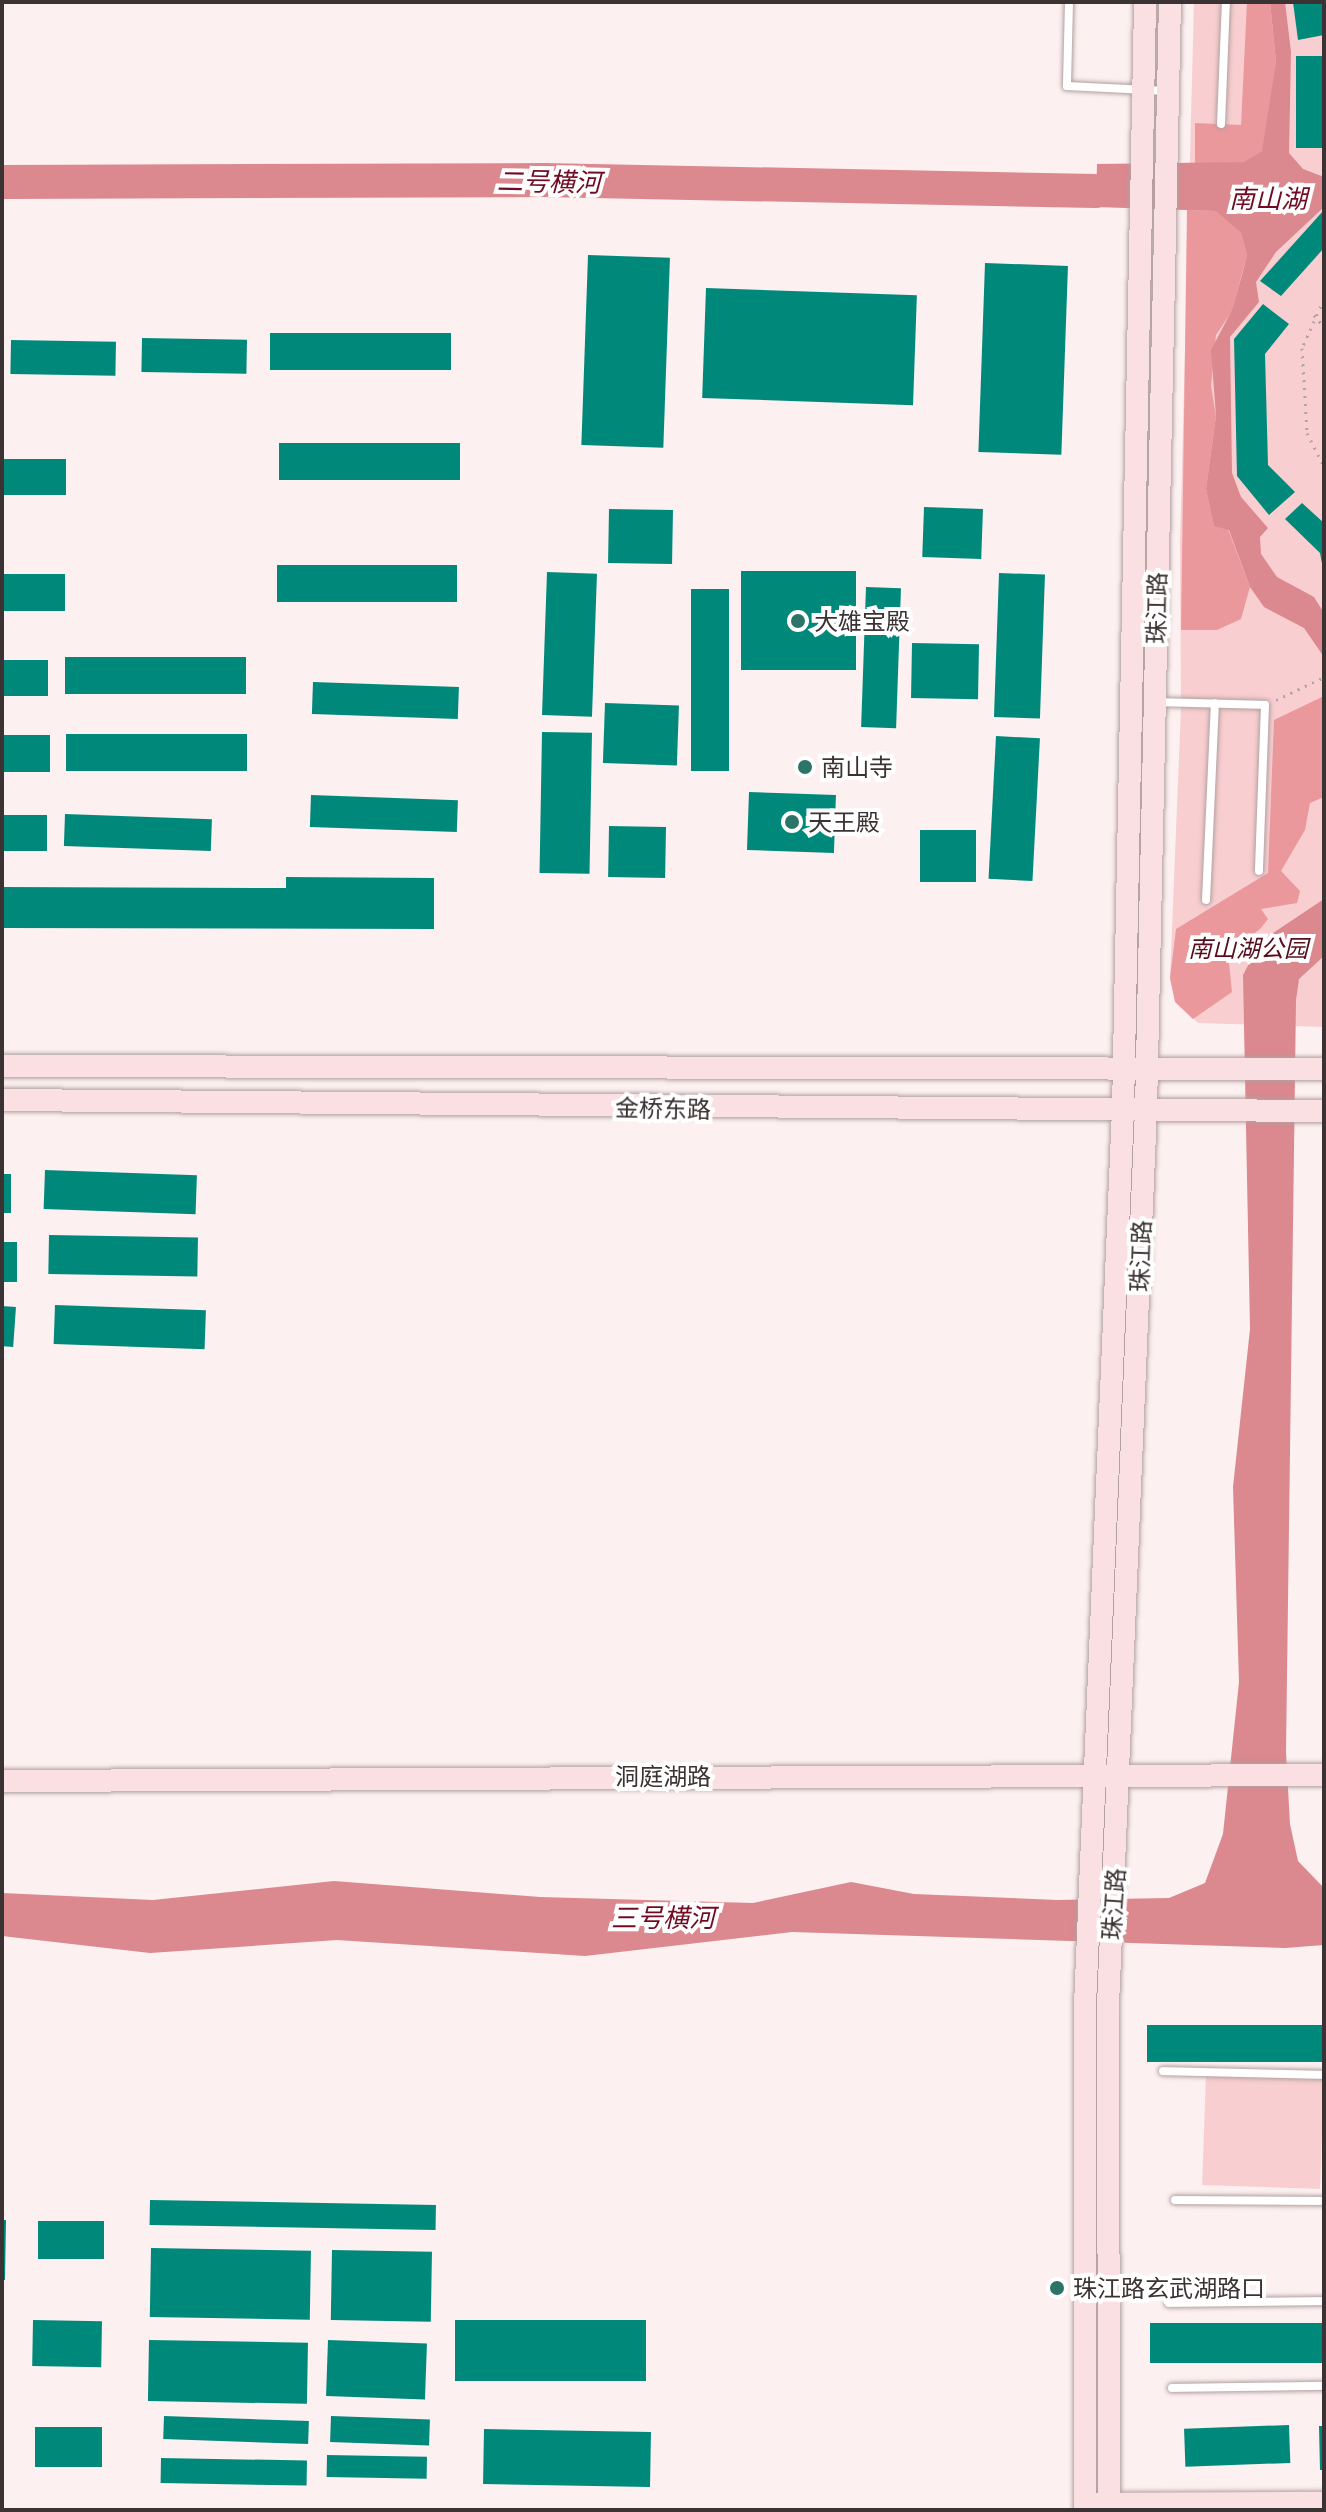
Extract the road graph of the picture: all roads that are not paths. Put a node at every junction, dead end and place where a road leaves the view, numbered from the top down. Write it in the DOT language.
graph roads {
  1 [pos="1069,2"];
  2 [pos="1145,2"];
  3 [pos="1170,2"];
  4 [pos="1226,2"];
  5 [pos="1168,91"];
  6 [pos="1221,124"];
  7 [pos="1130,701"];
  8 [pos="1215,703"];
  9 [pos="1259,871"];
  10 [pos="1206,900"];
  11 [pos="2,1066"];
  12 [pos="1121,1068"];
  13 [pos="1145,1068"];
  14 [pos="1324,1069"];
  15 [pos="2,1100"];
  16 [pos="1123,1110"];
  17 [pos="1146,1110"];
  18 [pos="1324,1111"];
  19 [pos="1094,1773"];
  20 [pos="1121,1773"];
  21 [pos="1324,1775"];
  22 [pos="2,1781"];
  23 [pos="1099,1964"];
  24 [pos="1163,2071"];
  25 [pos="1324,2075"];
  26 [pos="1175,2200"];
  27 [pos="1324,2201"];
  28 [pos="1324,2301"];
  29 [pos="1169,2303"];
  30 [pos="1324,2386"];
  31 [pos="1172,2388"];
  32 [pos="1324,2503"];
  33 [pos="1085,2507"];
  34 [pos="1109,2507"];
  1 -- 5 [label="lane"];
  2 -- 7 [label="street, 珠江路"];
  3 -- 5 [label="street, 珠江路"];
  4 -- 6 [label="lane"];
  5 -- 13 [label="street, 珠江路"];
  7 -- 8 [label="lane"];
  7 -- 12 [label="street, 珠江路"];
  8 -- 9 [label="lane"];
  8 -- 10 [label="lane"];
  11 -- 12 [label="street, 金桥东路"];
  12 -- 13 [label="street, 金桥东路"];
  12 -- 16 [label="street, 珠江路"];
  13 -- 14 [label="street, 金桥东路"];
  13 -- 17 [label="street, 珠江路"];
  15 -- 16 [label="street, 金桥东路"];
  16 -- 17 [label="street, 金桥东路"];
  16 -- 19 [label="street, 珠江路"];
  17 -- 18 [label="street, 金桥东路"];
  17 -- 20 [label="street, 珠江路"];
  19 -- 20 [label="street, 洞庭湖路"];
  19 -- 22 [label="street, 洞庭湖路"];
  19 -- 23 [label="street, 珠江路"];
  20 -- 21 [label="street, 洞庭湖路"];
  20 -- 23 [label="street, 珠江路"];
  23 -- 33 [label="street, 珠江路"];
  23 -- 34 [label="street, 珠江路"];
  24 -- 25 [label="lane"];
  26 -- 27 [label="lane"];
  28 -- 29 [label="lane"];
  30 -- 31 [label="lane"];
  32 -- 34 [label="street"];
  33 -- 34 [label="street"];
}
